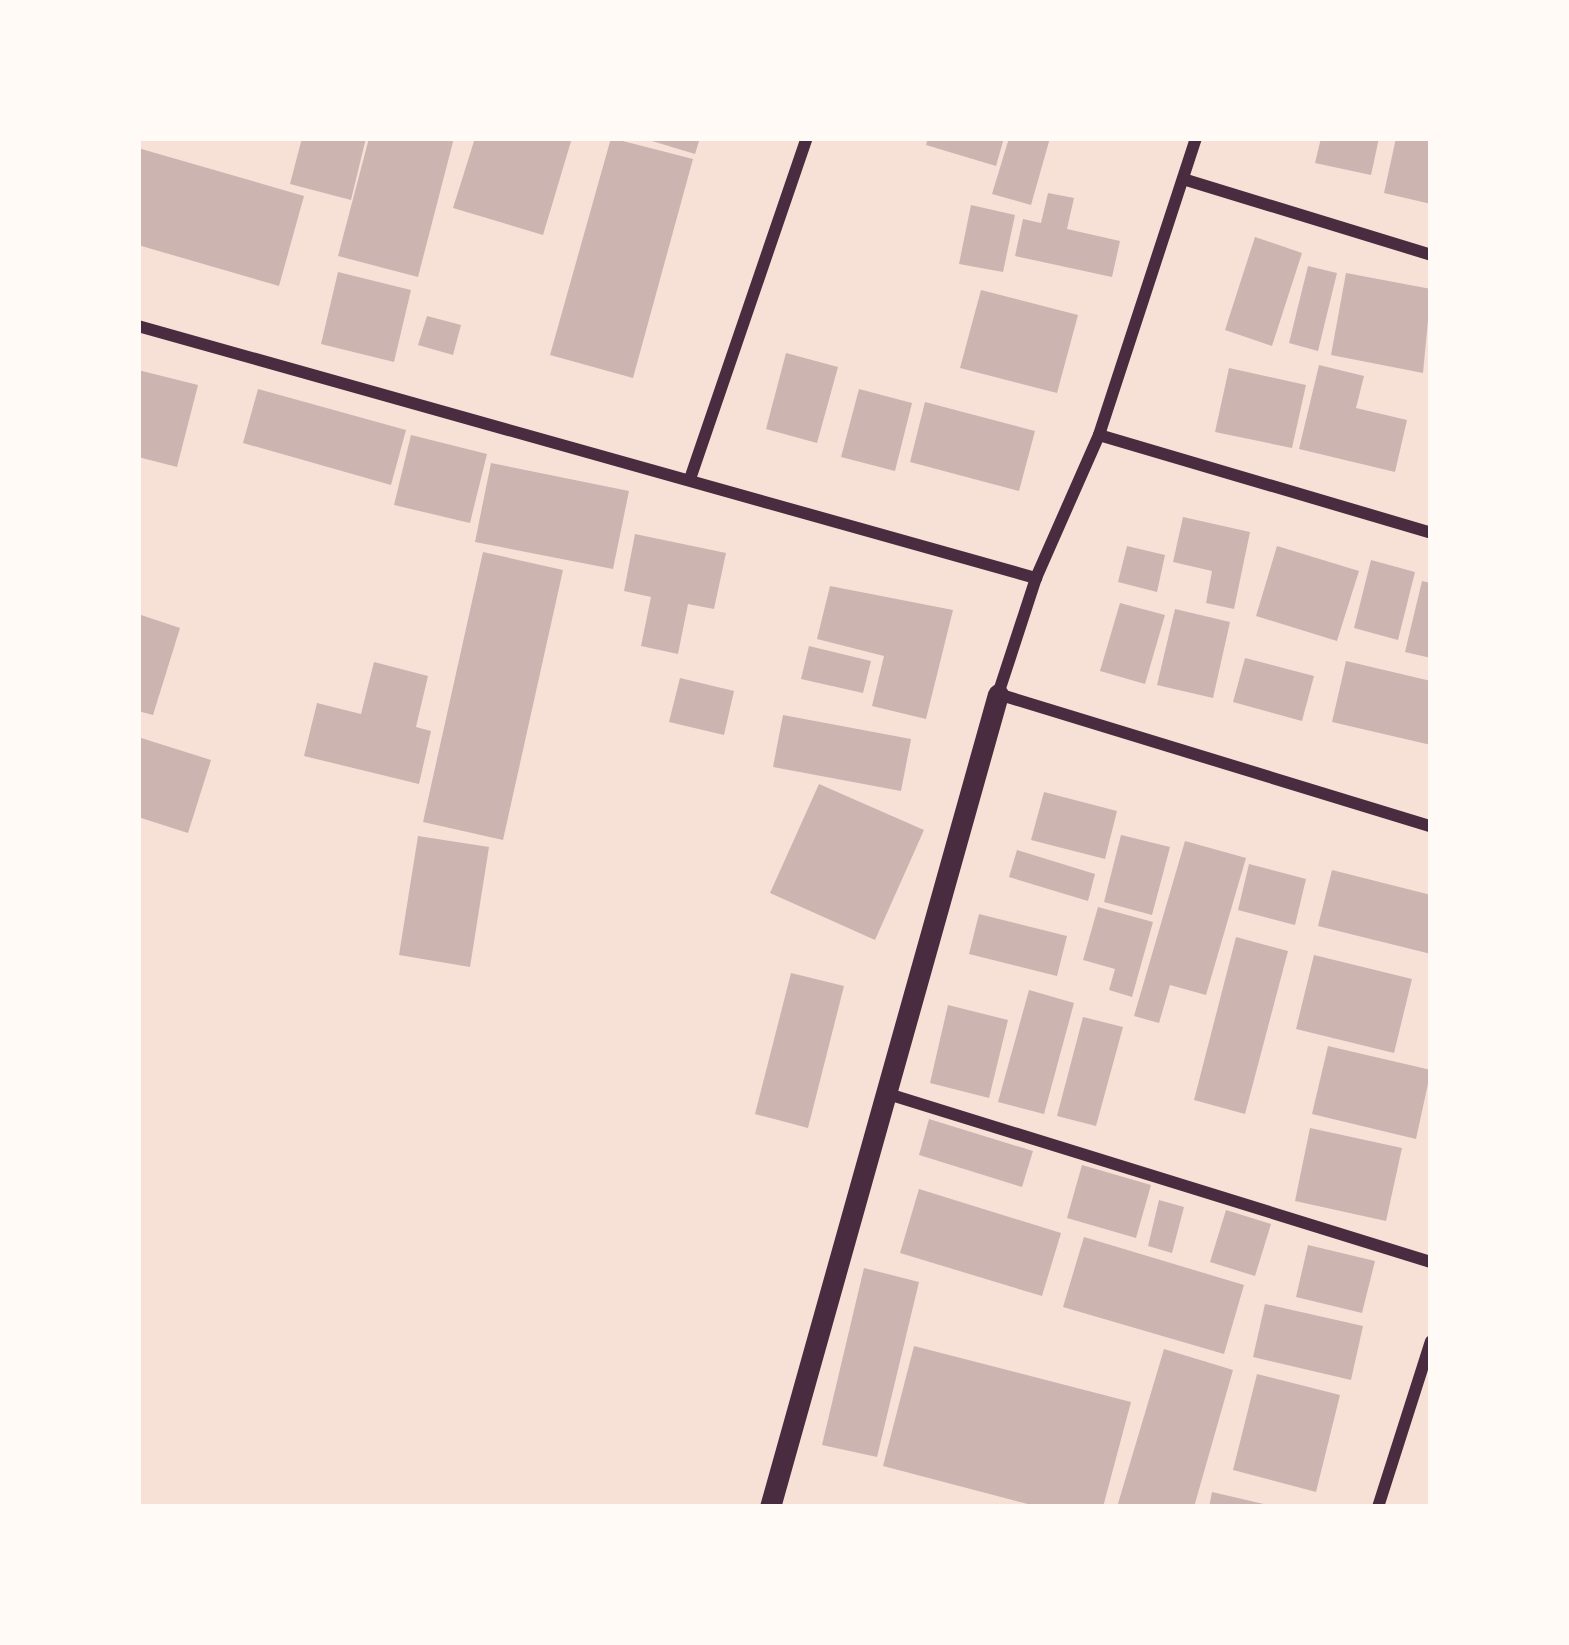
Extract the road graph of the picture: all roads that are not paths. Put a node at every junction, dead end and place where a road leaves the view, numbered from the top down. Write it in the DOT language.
graph roads {
  1 [pos="807,138"];
  2 [pos="1196,138"];
  3 [pos="1183,179"];
  4 [pos="1431,255"];
  5 [pos="138,326"];
  6 [pos="1099,435"];
  7 [pos="691,476"];
  8 [pos="1431,532"];
  9 [pos="1036,578"];
  10 [pos="998,694"];
  11 [pos="1431,826"];
  12 [pos="885,1093"];
  13 [pos="1431,1262"];
  14 [pos="1431,1341"];
  15 [pos="770,1507"];
  16 [pos="1378,1507"];
  1 -- 7 [label="street"];
  2 -- 3 [label="street"];
  3 -- 4 [label="street"];
  3 -- 6 [label="street"];
  5 -- 7 [label="street"];
  6 -- 8 [label="street"];
  6 -- 9 [label="street"];
  7 -- 9 [label="street"];
  9 -- 10 [label="street"];
  10 -- 11 [label="street"];
  10 -- 12 [label="street"];
  12 -- 13 [label="street"];
  12 -- 15 [label="street"];
  14 -- 16 [label="street"];
}
